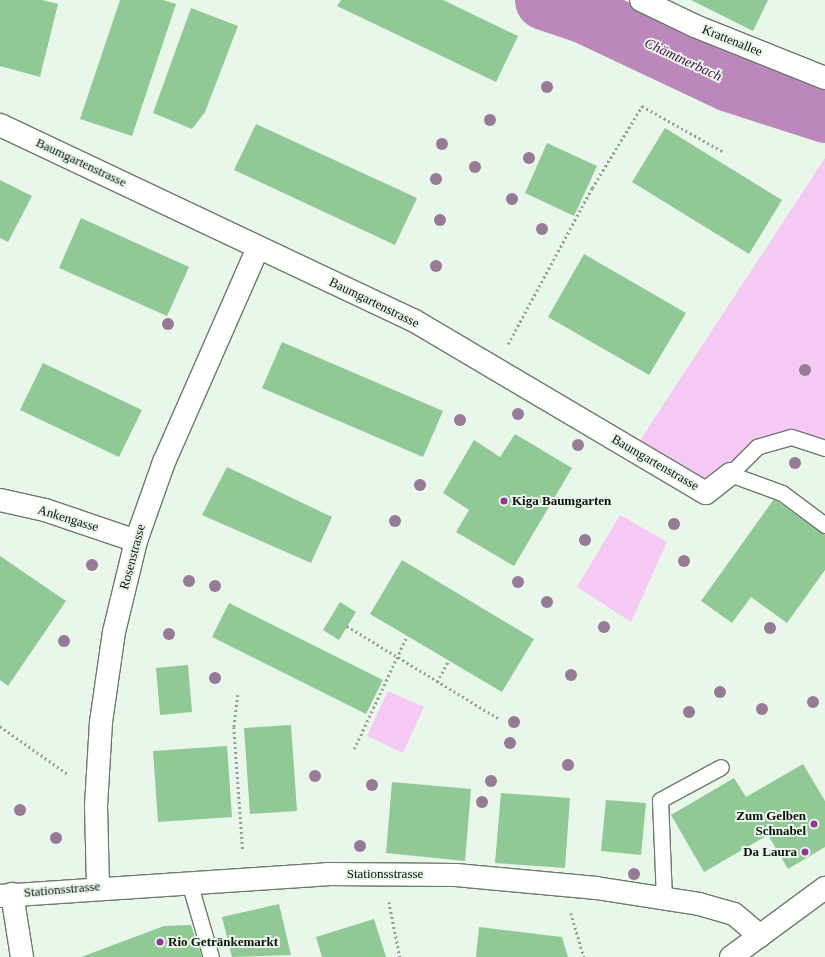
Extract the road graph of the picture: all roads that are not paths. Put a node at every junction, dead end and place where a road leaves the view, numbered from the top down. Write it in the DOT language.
graph roads {
  1 [pos="641,0"];
  2 [pos="825,78"];
  3 [pos="0,124"];
  4 [pos="258,248"];
  5 [pos="825,448"];
  6 [pos="730,474"];
  7 [pos="0,500"];
  8 [pos="825,525"];
  9 [pos="136,541"];
  10 [pos="721,767"];
  11 [pos="189,882"];
  12 [pos="98,887"];
  13 [pos="825,888"];
  14 [pos="6,895"];
  15 [pos="664,898"];
  16 [pos="760,936"];
  17 [pos="22,957"];
  18 [pos="211,957"];
  19 [pos="731,957"];
  1 -- 2 [label="street, Krattenallee"];
  3 -- 4 [label="street, Baumgartenstrasse"];
  4 -- 6 [label="street, Baumgartenstrasse"];
  4 -- 9 [label="street, Rosenstrasse"];
  5 -- 6 [label="lane, Baumgartenstrasse"];
  6 -- 8 [label="lane"];
  7 -- 9 [label="street, Ankengasse"];
  9 -- 12 [label="street, Rosenstrasse"];
  10 -- 15 [label="lane"];
  11 -- 12 [label="street, Stationsstrasse"];
  11 -- 15 [label="street, Stationsstrasse"];
  11 -- 18 [label="lane"];
  12 -- 14 [label="street, Stationsstrasse"];
  13 -- 16 [label="street"];
  14 -- 17 [label="street"];
  15 -- 16 [label="street, Stationsstrasse"];
  16 -- 19 [label="street"];
}
